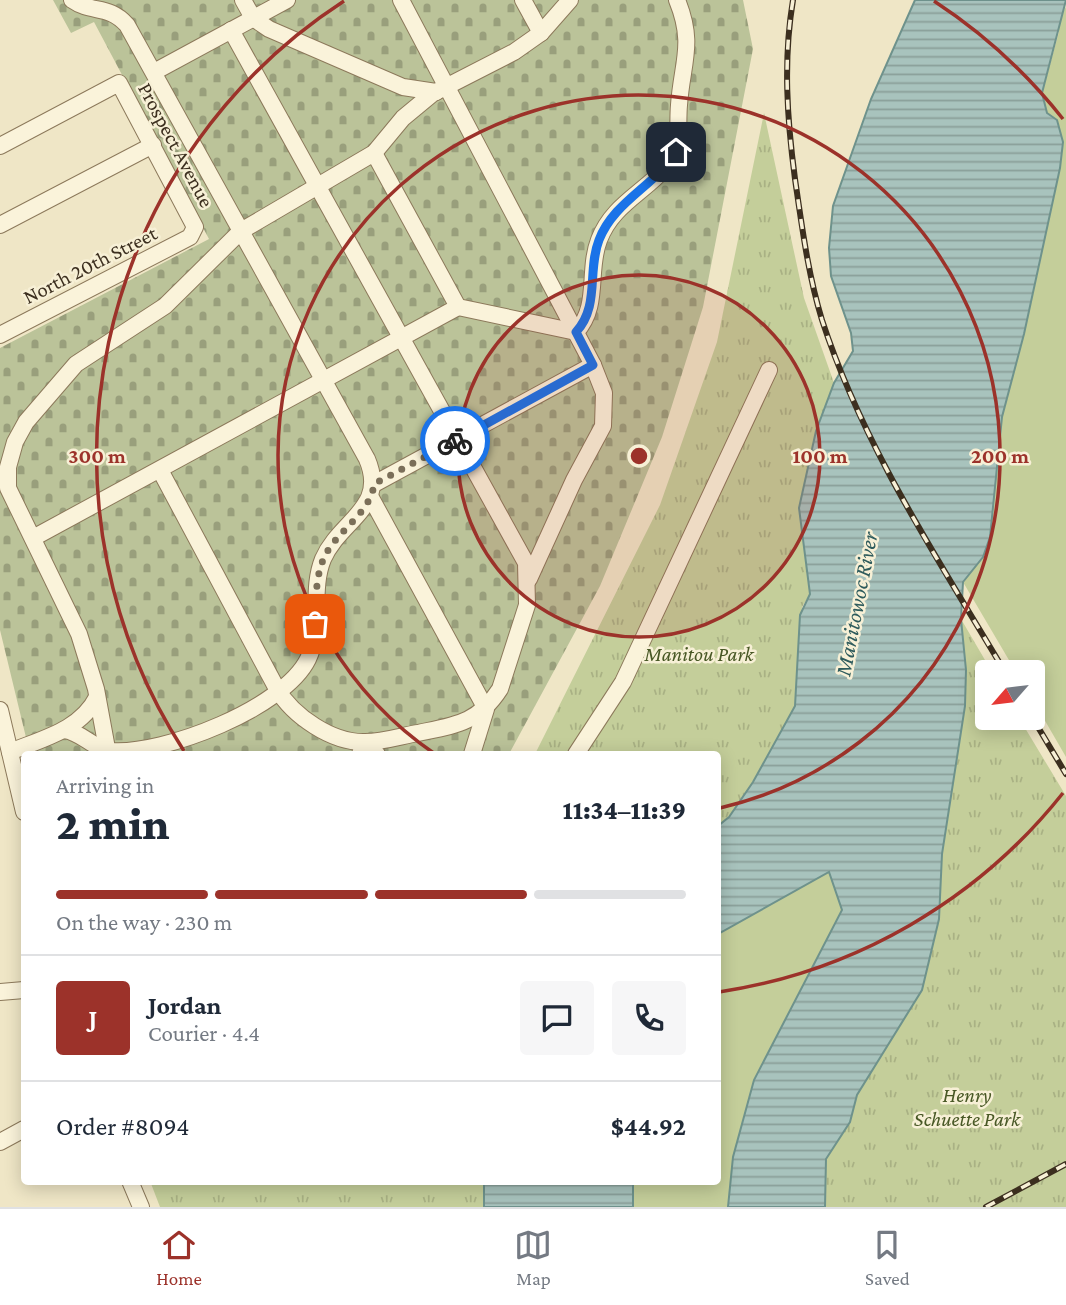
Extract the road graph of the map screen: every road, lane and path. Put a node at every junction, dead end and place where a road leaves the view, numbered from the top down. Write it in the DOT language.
graph roads {
  1 [pos="72,0"];
  2 [pos="243,0"];
  3 [pos="286,0"];
  4 [pos="401,0"];
  5 [pos="523,0"];
  6 [pos="570,0"];
  7 [pos="677,0"];
  8 [pos="253,18"];
  9 [pos="231,30"];
  10 [pos="541,33"];
  11 [pos="154,72"];
  12 [pos="386,80"];
  13 [pos="441,89"];
  14 [pos="401,121"];
  15 [pos="153,145"];
  16 [pos="0,146"];
  17 [pos="374,153"];
  18 [pos="317,187"];
  19 [pos="0,225"];
  20 [pos="195,227"];
  21 [pos="241,231"];
  22 [pos="458,307"];
  23 [pos="576,332"];
  24 [pos="0,335"];
  25 [pos="401,339"];
  26 [pos="593,365"];
  27 [pos="769,370"];
  28 [pos="324,382"];
  29 [pos="457,439"];
  30 [pos="160,470"];
  31 [pos="372,490"];
  32 [pos="33,538"];
  33 [pos="528,579"];
  34 [pos="279,693"];
  35 [pos="97,697"];
  36 [pos="486,709"];
  37 [pos="0,710"];
  38 [pos="64,730"];
  39 [pos="362,748"];
  40 [pos="21,751"];
  41 [pos="107,751"];
  42 [pos="108,751"];
  43 [pos="121,751"];
  44 [pos="473,751"];
  45 [pos="578,751"];
  46 [pos="7,758"];
  47 [pos="21,802"];
  48 [pos="21,990"];
  49 [pos="0,992"];
  50 [pos="21,1131"];
  51 [pos="0,1142"];
  52 [pos="132,1185"];
  53 [pos="141,1207"];
  1 -- 11 [label="street"];
  2 -- 8 [label="street"];
  3 -- 8 [label="street"];
  4 -- 13 [label="street"];
  5 -- 10 [label="street"];
  6 -- 10 [label="street"];
  7 -- 23 [label="street"];
  8 -- 9 [label="street"];
  8 -- 12 [label="street"];
  9 -- 11 [label="street"];
  9 -- 18 [label="street"];
  10 -- 13 [label="street"];
  11 -- 21 [label="street"];
  12 -- 13 [label="street"];
  12 -- 14 [label="street"];
  13 -- 14 [label="street"];
  13 -- 23 [label="street"];
  14 -- 17 [label="street"];
  15 -- 16 [label="street, Prospect Avenue"];
  15 -- 19 [label="street"];
  15 -- 20 [label="street, Prospect Avenue"];
  17 -- 18 [label="street"];
  17 -- 22 [label="street"];
  18 -- 21 [label="street"];
  18 -- 25 [label="street"];
  20 -- 24 [label="street, North 20th Street"];
  21 -- 28 [label="street"];
  21 -- 32 [label="street"];
  22 -- 23 [label="street"];
  22 -- 25 [label="street"];
  23 -- 26 [label="street"];
  25 -- 28 [label="street"];
  25 -- 29 [label="street"];
  26 -- 29 [label="street"];
  26 -- 33 [label="street"];
  27 -- 45 [label="street"];
  28 -- 30 [label="street"];
  28 -- 31 [label="street"];
  29 -- 31 [label="street"];
  29 -- 33 [label="street"];
  30 -- 32 [label="street"];
  30 -- 34 [label="street"];
  31 -- 34 [label="street"];
  31 -- 36 [label="street"];
  32 -- 35 [label="street"];
  33 -- 36 [label="street"];
  34 -- 39 [label="street"];
  34 -- 43 [label="street"];
  35 -- 38 [label="street"];
  35 -- 42 [label="street"];
  36 -- 39 [label="street"];
  36 -- 44 [label="street"];
  37 -- 46 [label="street"];
  38 -- 40 [label="street"];
  38 -- 41 [label="street"];
  46 -- 47 [label="street"];
  48 -- 49 [label="street"];
  50 -- 51 [label="street"];
  52 -- 53 [label="street"];
}
